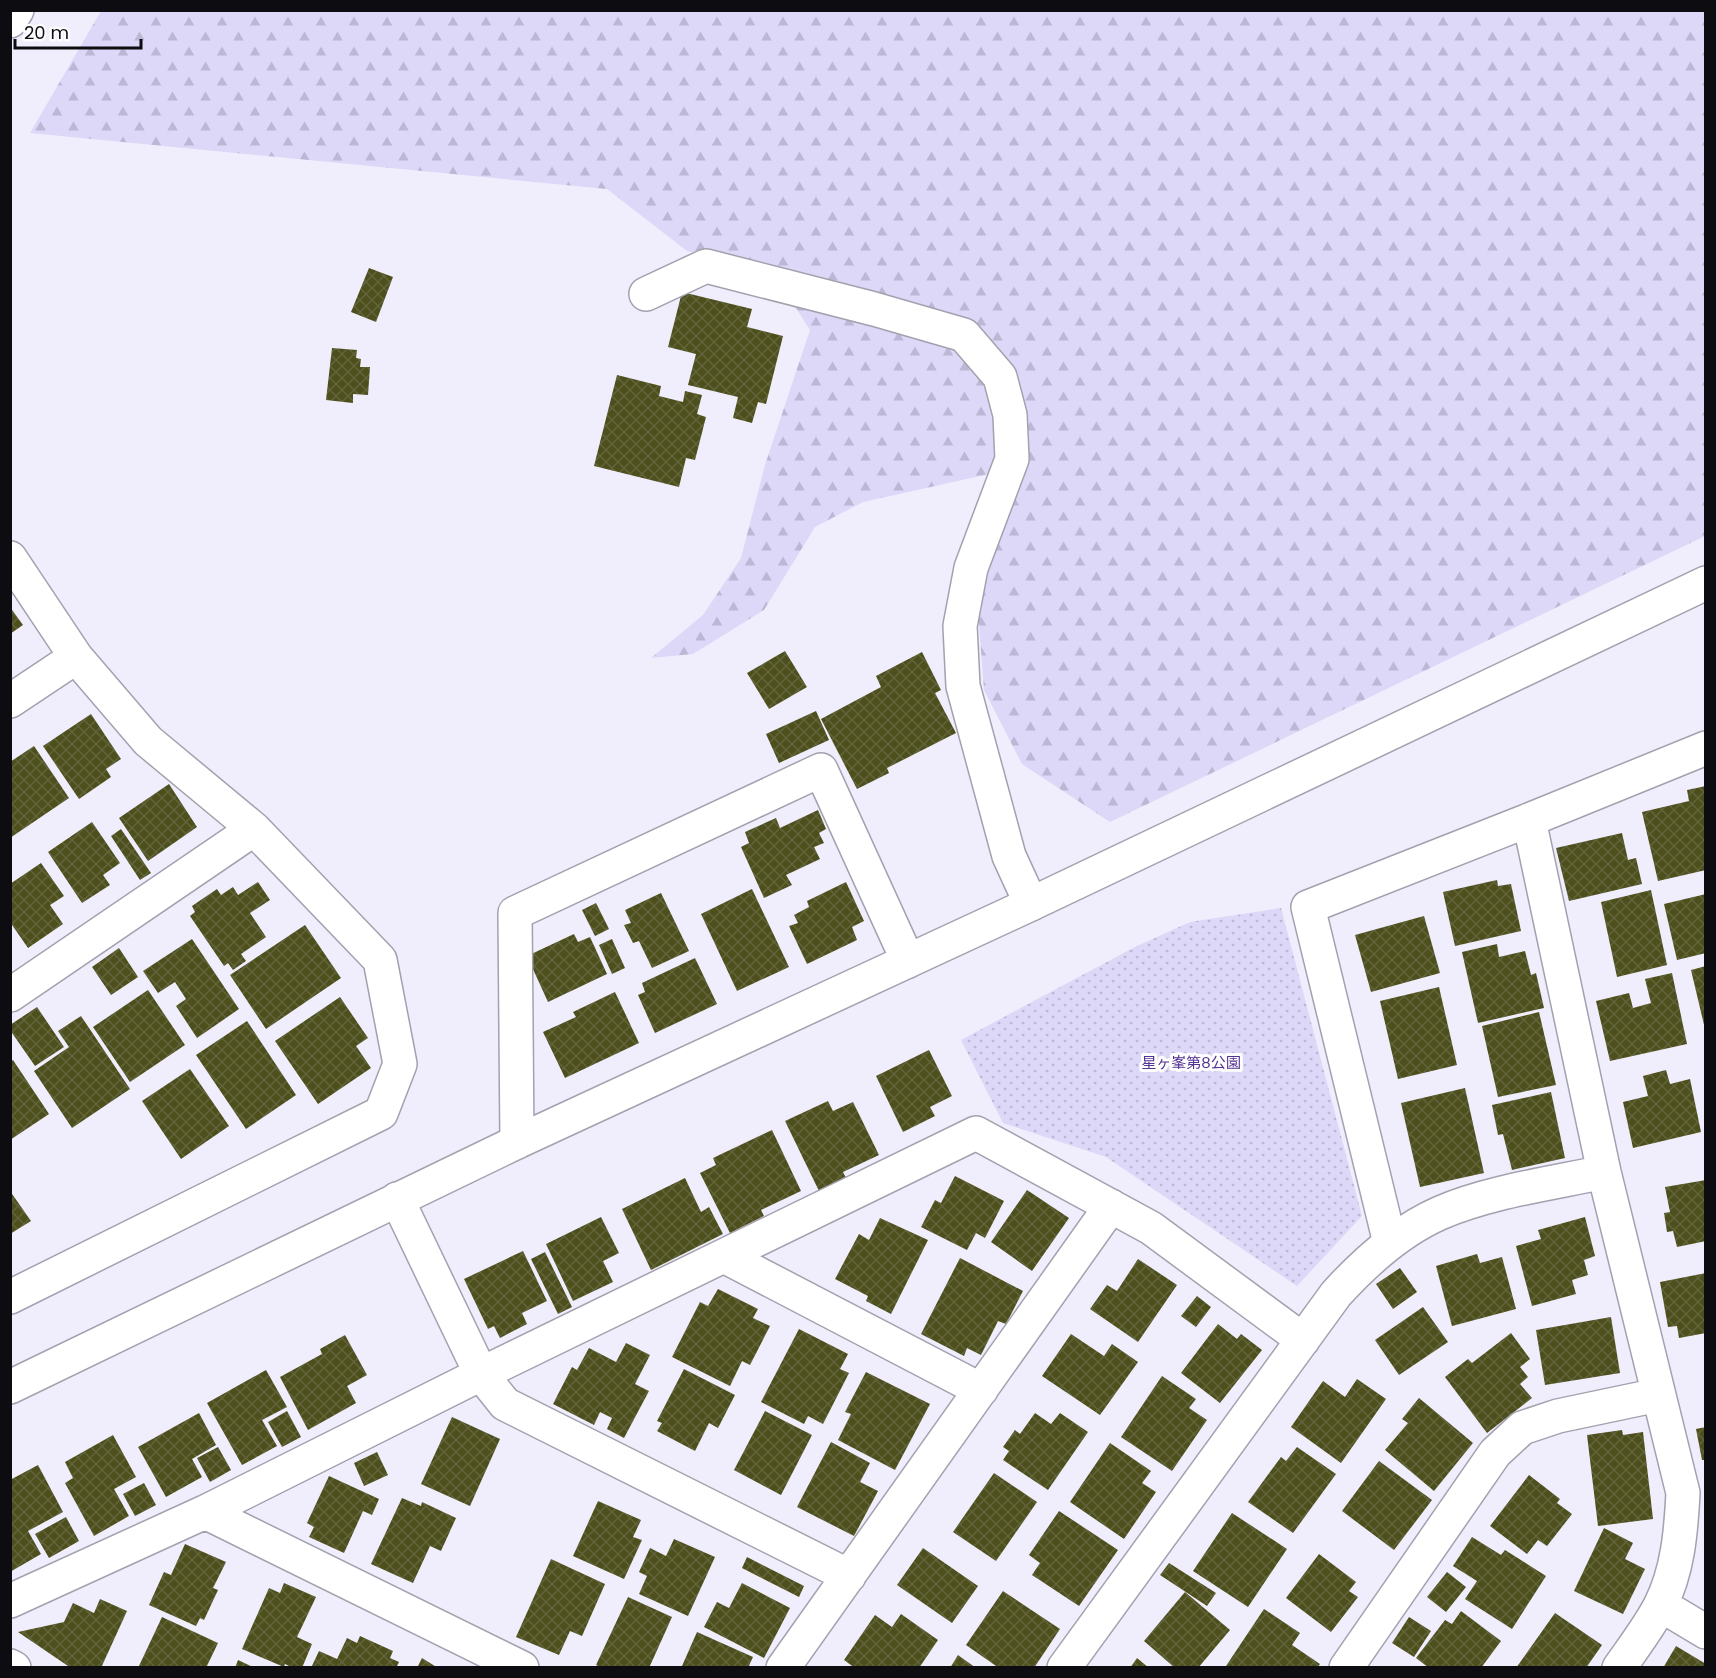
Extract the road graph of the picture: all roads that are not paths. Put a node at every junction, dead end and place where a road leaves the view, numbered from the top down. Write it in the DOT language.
graph roads {
  1 [pos="17,10"];
  2 [pos="10,21"];
  3 [pos="646,294"];
  4 [pos="10,558"];
  5 [pos="1706,582"];
  6 [pos="76,657"];
  7 [pos="10,701"];
  8 [pos="1706,748"];
  9 [pos="1528,820"];
  10 [pos="254,829"];
  11 [pos="1031,904"];
  12 [pos="908,961"];
  13 [pos="10,995"];
  14 [pos="517,1142"];
  15 [pos="1604,1172"];
  16 [pos="397,1199"];
  17 [pos="1111,1206"];
  18 [pos="1390,1243"];
  19 [pos="724,1256"];
  20 [pos="10,1297"];
  21 [pos="1304,1340"];
  22 [pos="480,1374"];
  23 [pos="10,1387"];
  24 [pos="981,1390"];
  25 [pos="1658,1395"];
  26 [pos="205,1512"];
  27 [pos="849,1576"];
  28 [pos="10,1601"];
  29 [pos="1660,1605"];
  30 [pos="1706,1632"];
  31 [pos="522,1668"];
  32 [pos="783,1668"];
  33 [pos="1064,1668"];
  34 [pos="1347,1668"];
  35 [pos="1619,1668"];
  1 -- 2 [label="street"];
  3 -- 11 [label="street"];
  4 -- 6 [label="street"];
  5 -- 11 [label="street"];
  6 -- 7 [label="street"];
  6 -- 10 [label="street"];
  8 -- 9 [label="street"];
  9 -- 15 [label="street"];
  9 -- 18 [label="street"];
  10 -- 13 [label="street"];
  10 -- 20 [label="street"];
  11 -- 12 [label="street"];
  12 -- 14 [label="street"];
  12 -- 14 [label="street"];
  14 -- 16 [label="street"];
  15 -- 18 [label="street"];
  15 -- 25 [label="street"];
  16 -- 22 [label="street"];
  16 -- 23 [label="street"];
  17 -- 19 [label="street"];
  17 -- 21 [label="street"];
  17 -- 24 [label="street"];
  18 -- 21 [label="street"];
  19 -- 22 [label="street"];
  19 -- 24 [label="street"];
  21 -- 33 [label="street"];
  22 -- 26 [label="street"];
  22 -- 27 [label="street"];
  24 -- 27 [label="street"];
  25 -- 29 [label="street"];
  25 -- 34 [label="street"];
  26 -- 28 [label="street"];
  26 -- 31 [label="street"];
  27 -- 32 [label="street"];
  29 -- 30 [label="street"];
  29 -- 35 [label="street"];
}
